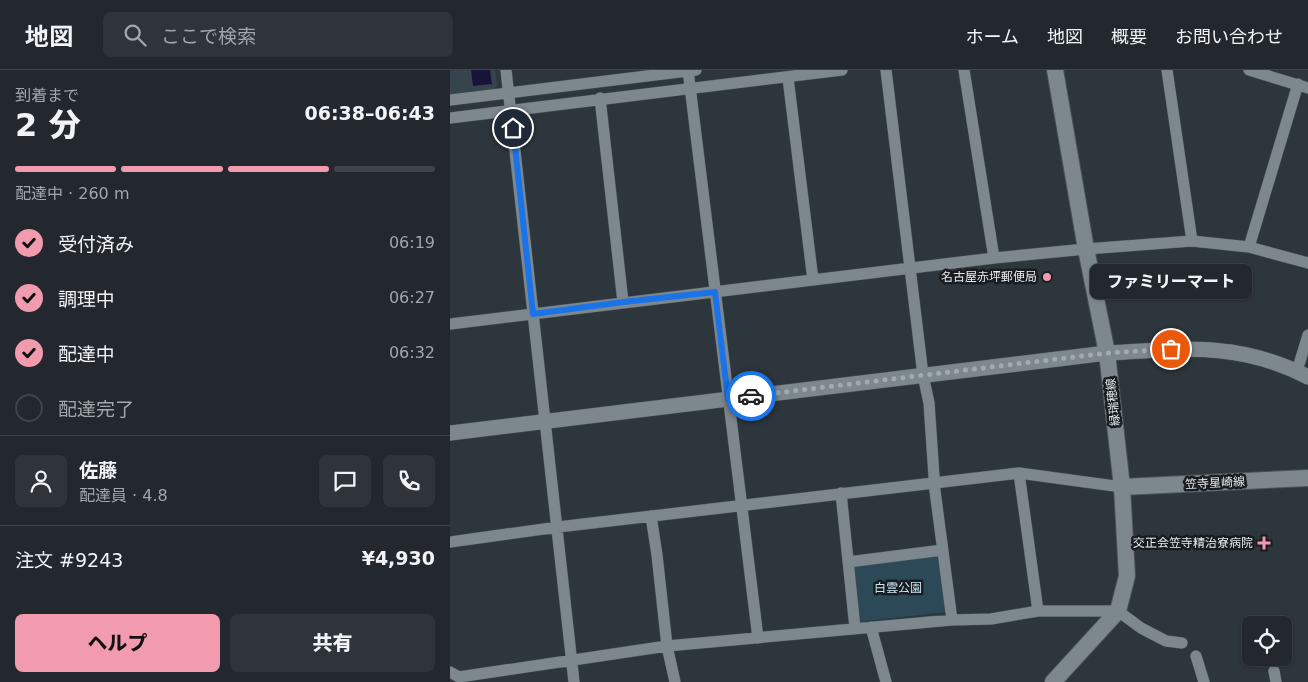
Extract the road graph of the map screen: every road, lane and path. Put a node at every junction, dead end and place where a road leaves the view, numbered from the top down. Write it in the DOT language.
graph roads {
  1 [pos="506,70"];
  2 [pos="599,70"];
  3 [pos="690,70"];
  4 [pos="842,70"];
  5 [pos="886,70"];
  6 [pos="964,70"];
  7 [pos="1055,70"];
  8 [pos="1167,70"];
  9 [pos="1249,70"];
  10 [pos="788,78"];
  11 [pos="601,82"];
  12 [pos="1303,86"];
  13 [pos="690,88"];
  14 [pos="509,93"];
  15 [pos="600,98"];
  16 [pos="450,100"];
  17 [pos="511,110"];
  18 [pos="450,118"];
  19 [pos="1192,241"];
  20 [pos="1248,247"];
  21 [pos="1086,249"];
  22 [pos="994,258"];
  23 [pos="1308,263"];
  24 [pos="911,270"];
  25 [pos="813,280"];
  26 [pos="715,292"];
  27 [pos="623,302"];
  28 [pos="533,314"];
  29 [pos="450,324"];
  30 [pos="1308,335"];
  31 [pos="1107,353"];
  32 [pos="1302,374"];
  33 [pos="923,376"];
  34 [pos="728,399"];
  35 [pos="545,421"];
  36 [pos="450,433"];
  37 [pos="1020,473"];
  38 [pos="1308,478"];
  39 [pos="935,482"];
  40 [pos="1122,487"];
  41 [pos="840,493"];
  42 [pos="742,505"];
  43 [pos="651,516"];
  44 [pos="558,527"];
  45 [pos="450,542"];
  46 [pos="943,550"];
  47 [pos="848,562"];
  48 [pos="1038,611"];
  49 [pos="1118,611"];
  50 [pos="952,620"];
  51 [pos="872,627"];
  52 [pos="855,628"];
  53 [pos="758,638"];
  54 [pos="1182,642"];
  55 [pos="667,646"];
  56 [pos="1196,656"];
  57 [pos="572,660"];
  58 [pos="456,677"];
  59 [pos="574,682"];
  60 [pos="676,682"];
  61 [pos="886,682"];
  62 [pos="1053,682"];
  63 [pos="1204,682"];
  1 -- 14 [label="street"];
  2 -- 11 [label="street"];
  3 -- 11 [label="street"];
  3 -- 13 [label="street"];
  4 -- 10 [label="street"];
  5 -- 24 [label="street"];
  6 -- 22 [label="street"];
  7 -- 21 [label="main road, 緑瑞穂線"];
  8 -- 19 [label="street"];
  9 -- 12 [label="street"];
  10 -- 13 [label="street"];
  10 -- 25 [label="street"];
  11 -- 14 [label="street"];
  12 -- 20 [label="street"];
  13 -- 15 [label="street"];
  13 -- 26 [label="street"];
  14 -- 16 [label="street"];
  14 -- 17 [label="street"];
  15 -- 17 [label="street"];
  15 -- 27 [label="street"];
  17 -- 18 [label="street"];
  17 -- 28 [label="street"];
  19 -- 20 [label="street"];
  19 -- 21 [label="street"];
  20 -- 23 [label="street"];
  21 -- 22 [label="street"];
  21 -- 31 [label="main road, 緑瑞穂線"];
  22 -- 24 [label="street"];
  24 -- 25 [label="street"];
  24 -- 33 [label="street"];
  25 -- 26 [label="street"];
  26 -- 27 [label="street"];
  26 -- 34 [label="street"];
  27 -- 28 [label="street"];
  28 -- 29 [label="street"];
  28 -- 35 [label="street"];
  30 -- 32 [label="street"];
  31 -- 32 [label="street"];
  31 -- 33 [label="street"];
  31 -- 40 [label="main road, 緑瑞穂線"];
  33 -- 34 [label="street"];
  33 -- 39 [label="street"];
  34 -- 35 [label="street"];
  34 -- 42 [label="street"];
  35 -- 36 [label="street"];
  35 -- 44 [label="street"];
  37 -- 39 [label="street"];
  37 -- 40 [label="street"];
  37 -- 48 [label="street"];
  38 -- 40 [label="main road, 笠寺星崎線"];
  39 -- 41 [label="street"];
  39 -- 46 [label="street"];
  40 -- 49 [label="main road, 緑瑞穂線"];
  41 -- 42 [label="street"];
  41 -- 47 [label="street"];
  42 -- 43 [label="street"];
  42 -- 53 [label="street"];
  43 -- 44 [label="street"];
  43 -- 55 [label="street"];
  44 -- 45 [label="street"];
  44 -- 57 [label="street"];
  46 -- 47 [label="street"];
  46 -- 50 [label="street"];
  47 -- 52 [label="street"];
  48 -- 49 [label="street"];
  48 -- 50 [label="street"];
  49 -- 54 [label="street"];
  49 -- 62 [label="main road, 緑瑞穂線"];
  50 -- 51 [label="street"];
  51 -- 52 [label="street"];
  51 -- 61 [label="street"];
  52 -- 53 [label="street"];
  53 -- 55 [label="street"];
  55 -- 57 [label="street"];
  55 -- 60 [label="street"];
  56 -- 63 [label="street"];
  57 -- 58 [label="street"];
  57 -- 59 [label="street"];
}
